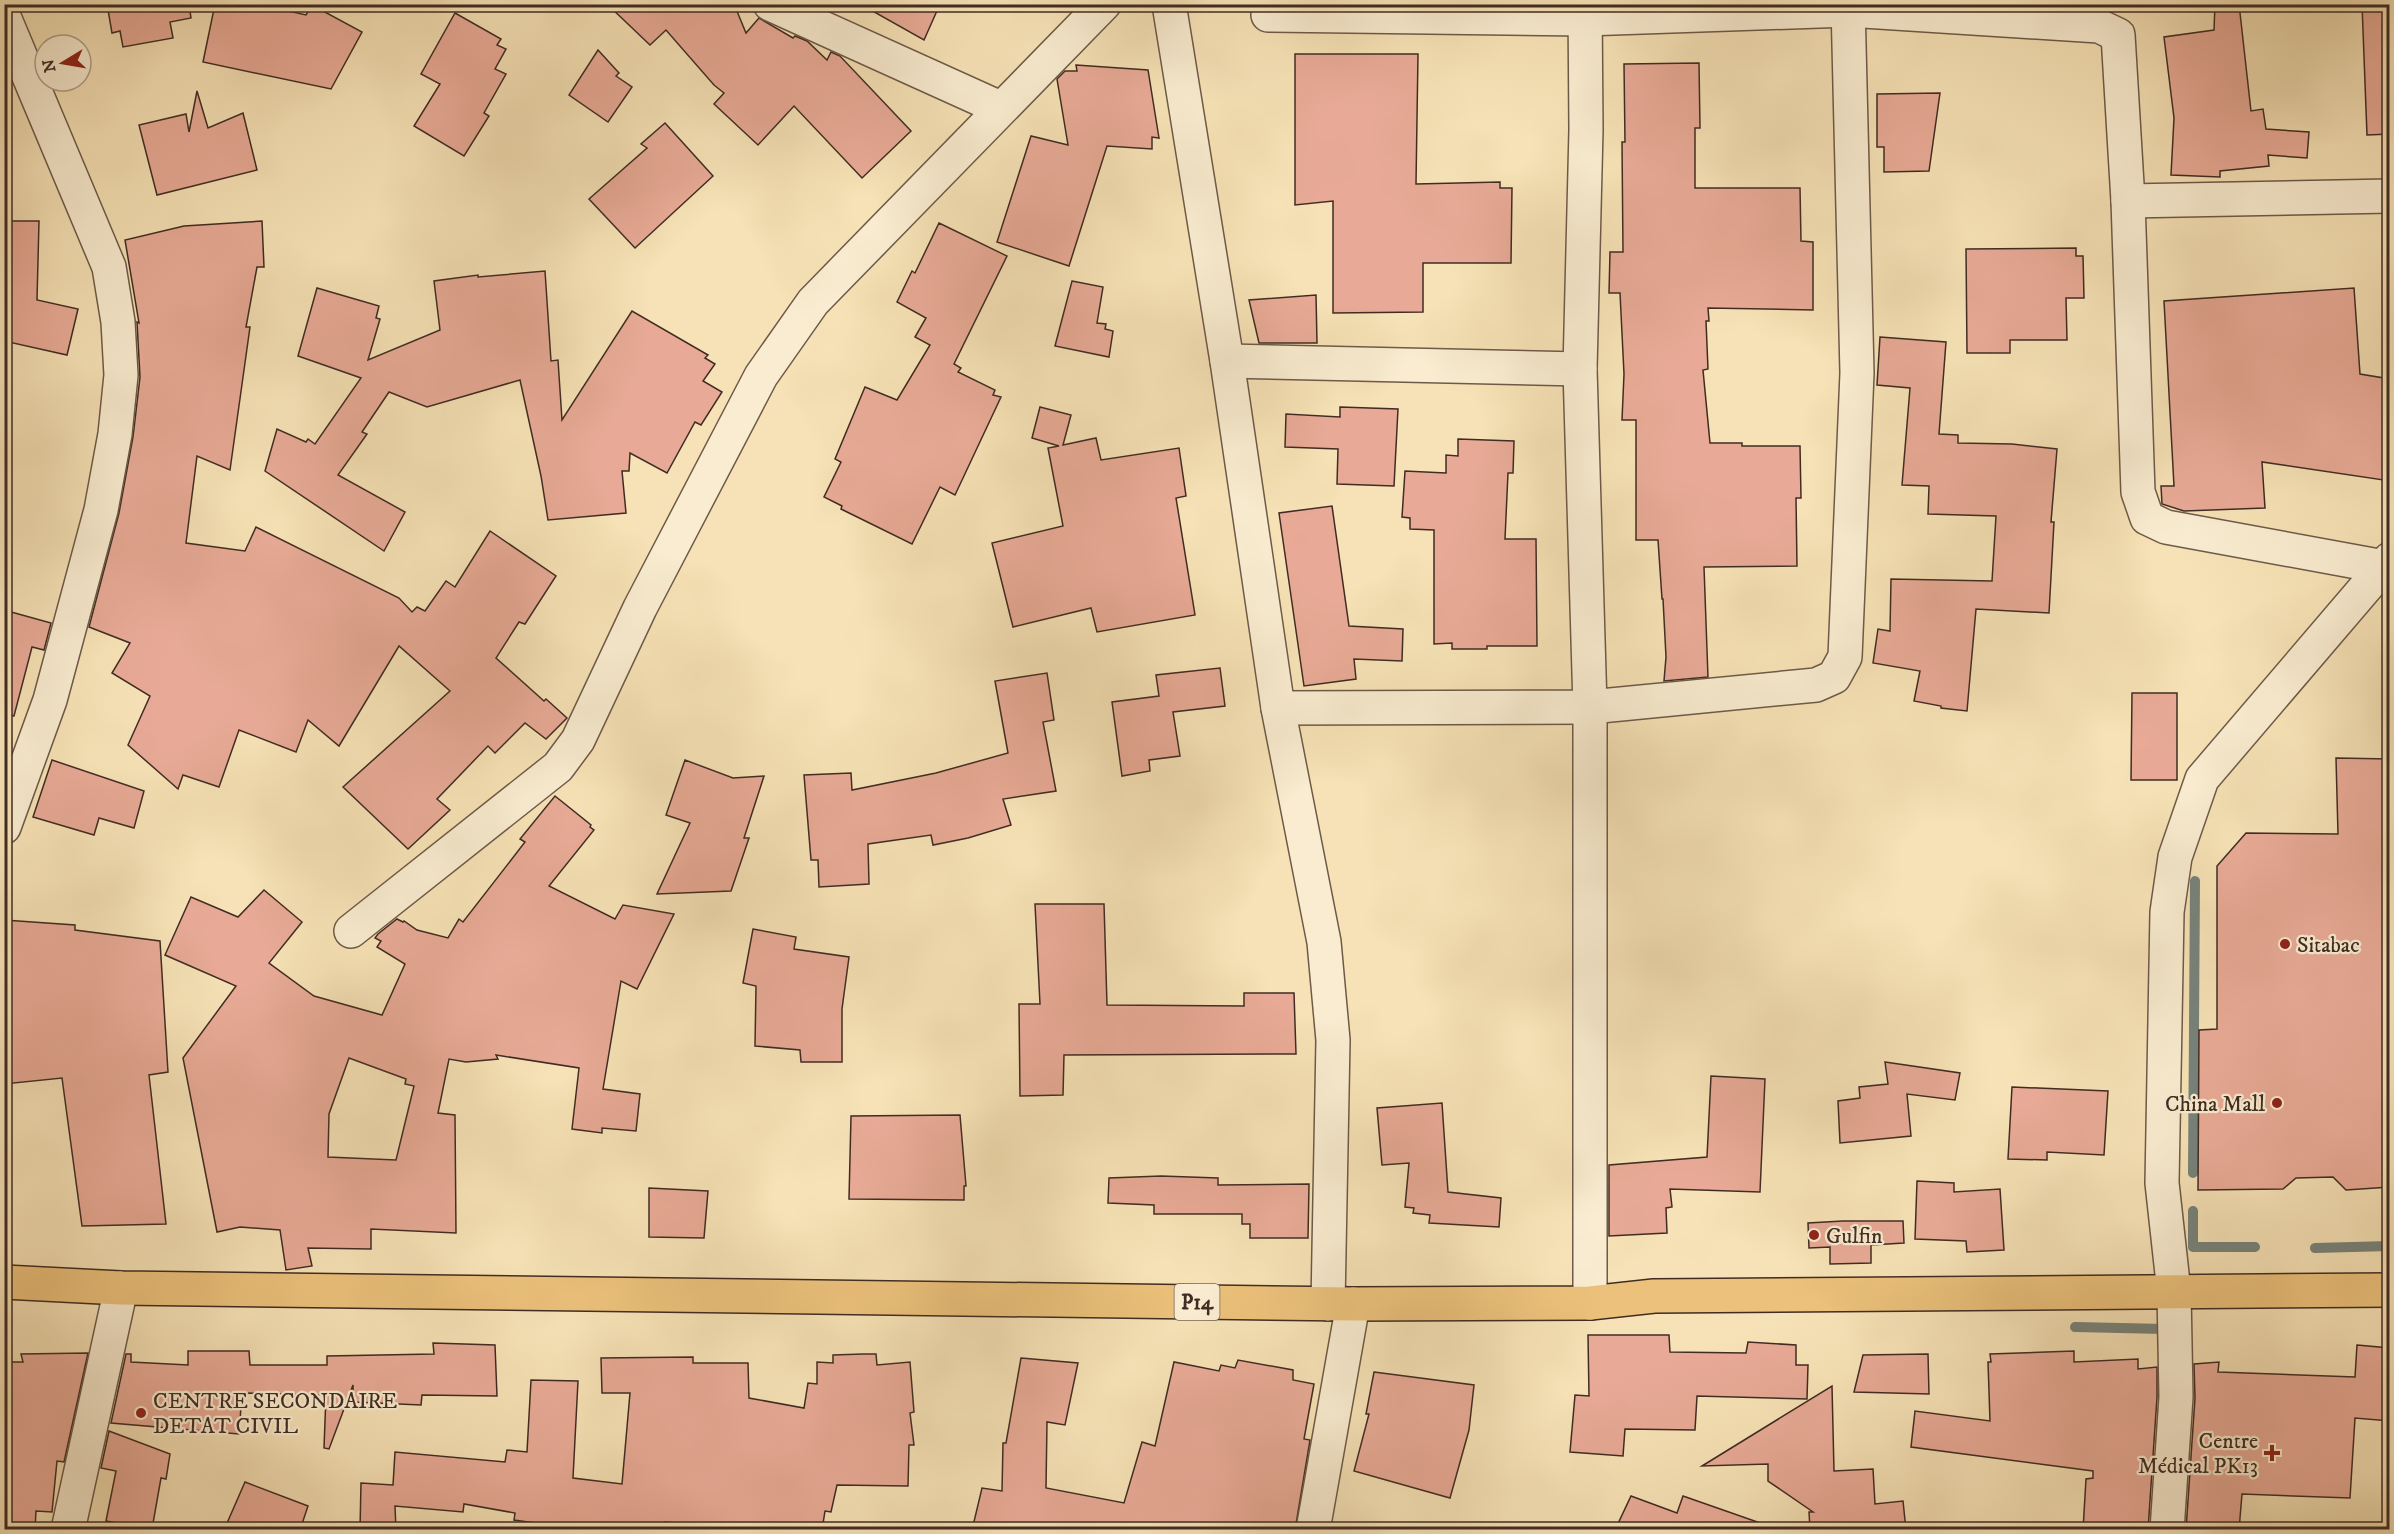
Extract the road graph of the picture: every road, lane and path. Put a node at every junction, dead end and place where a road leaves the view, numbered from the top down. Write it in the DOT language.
graph roads {
  1 [pos="770,4"];
  2 [pos="1104,4"];
  3 [pos="1169,4"];
  4 [pos="1848,7"];
  5 [pos="1585,12"];
  6 [pos="1268,15"];
  7 [pos="4,17"];
  8 [pos="1000,108"];
  9 [pos="2390,196"];
  10 [pos="2128,201"];
  11 [pos="1227,361"];
  12 [pos="1580,369"];
  13 [pos="2387,563"];
  14 [pos="1590,707"];
  15 [pos="1278,708"];
  16 [pos="4,827"];
  17 [pos="351,931"];
  18 [pos="4,1282"];
  19 [pos="121,1288"];
  20 [pos="2390,1290"];
  21 [pos="2174,1292"];
  22 [pos="1590,1303"];
  23 [pos="1340,1304"];
  24 [pos="68,1530"];
  25 [pos="1313,1530"];
  26 [pos="2167,1530"];
  1 -- 8 [label="street"];
  2 -- 8 [label="street"];
  3 -- 11 [label="street"];
  4 -- 5 [label="street"];
  4 -- 10 [label="street"];
  4 -- 14 [label="street"];
  5 -- 6 [label="street"];
  5 -- 12 [label="street"];
  7 -- 16 [label="street"];
  8 -- 17 [label="street"];
  9 -- 10 [label="street"];
  10 -- 13 [label="street"];
  11 -- 12 [label="street"];
  11 -- 15 [label="street"];
  12 -- 14 [label="street"];
  13 -- 21 [label="street"];
  14 -- 15 [label="street"];
  14 -- 22 [label="street"];
  15 -- 23 [label="street"];
  18 -- 19 [label="main road, P14"];
  19 -- 23 [label="main road, P14"];
  19 -- 24 [label="street"];
  20 -- 21 [label="main road, P14"];
  21 -- 22 [label="main road, P14"];
  21 -- 26 [label="street"];
  22 -- 23 [label="main road, P14"];
  23 -- 25 [label="street"];
}
